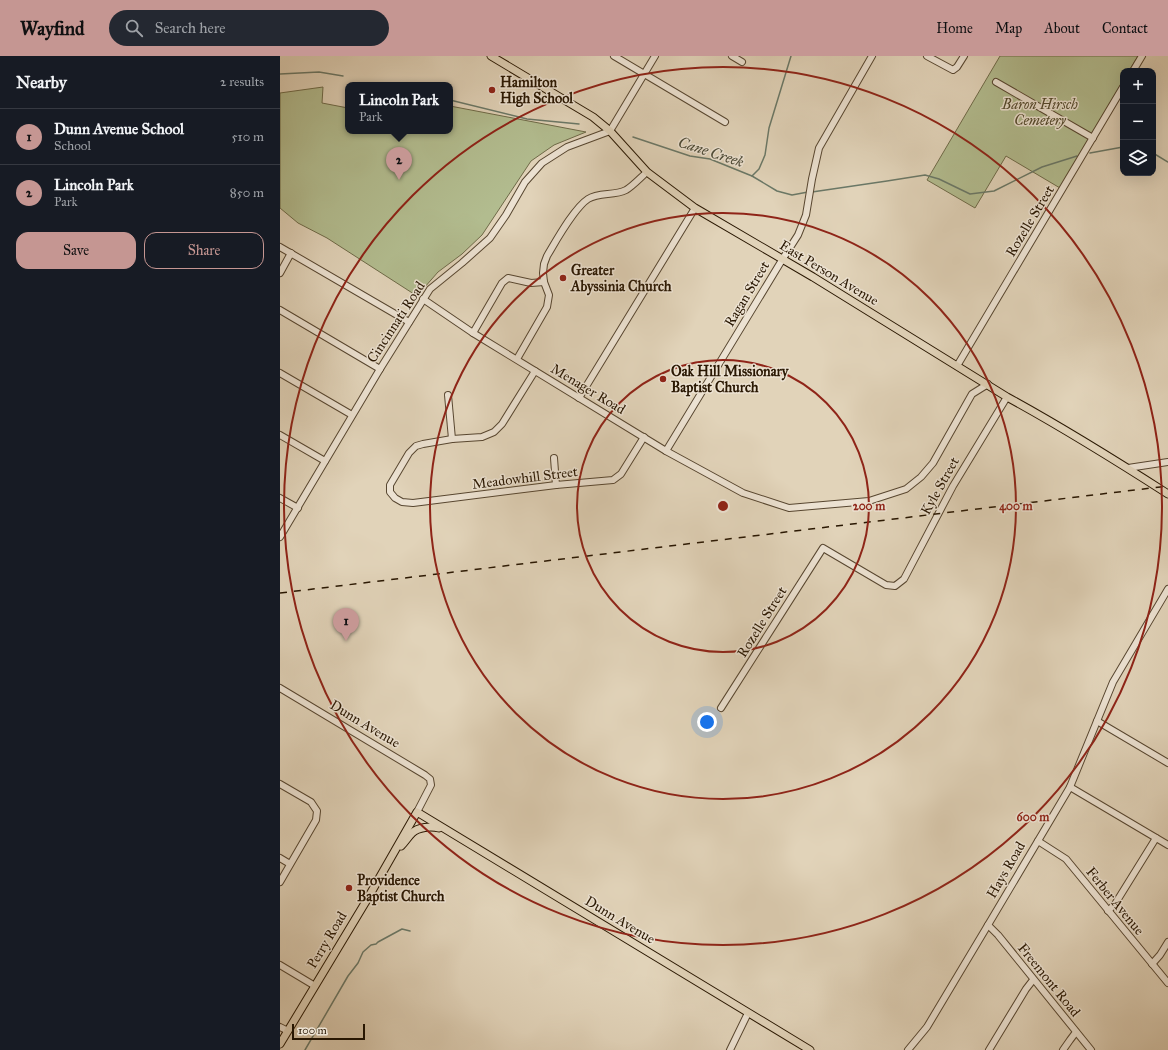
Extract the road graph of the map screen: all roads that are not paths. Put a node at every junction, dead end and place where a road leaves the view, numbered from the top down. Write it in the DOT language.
graph roads {
  1 [pos="492,56"];
  2 [pos="614,56"];
  3 [pos="655,56"];
  4 [pos="732,56"];
  5 [pos="872,56"];
  6 [pos="927,56"];
  7 [pos="964,56"];
  8 [pos="1142,56"];
  9 [pos="742,62"];
  10 [pos="1135,68"];
  11 [pos="645,74"];
  12 [pos="996,82"];
  13 [pos="1120,92"];
  14 [pos="725,122"];
  15 [pos="610,131"];
  16 [pos="1093,138"];
  17 [pos="647,172"];
  18 [pos="695,208"];
  19 [pos="280,246"];
  20 [pos="291,253"];
  21 [pos="782,260"];
  22 [pos="280,273"];
  23 [pos="544,282"];
  24 [pos="423,299"];
  25 [pos="280,310"];
  26 [pos="409,322"];
  27 [pos="473,333"];
  28 [pos="517,359"];
  29 [pos="957,366"];
  30 [pos="380,369"];
  31 [pos="535,371"];
  32 [pos="280,373"];
  33 [pos="988,384"];
  34 [pos="448,395"];
  35 [pos="1007,397"];
  36 [pos="579,398"];
  37 [pos="352,415"];
  38 [pos="280,435"];
  39 [pos="644,437"];
  40 [pos="452,439"];
  41 [pos="666,451"];
  42 [pos="554,458"];
  43 [pos="325,461"];
  44 [pos="1168,462"];
  45 [pos="1128,468"];
  46 [pos="556,485"];
  47 [pos="1168,494"];
  48 [pos="280,498"];
  49 [pos="298,508"];
  50 [pos="280,537"];
  51 [pos="823,548"];
  52 [pos="1168,590"];
  53 [pos="280,688"];
  54 [pos="721,708"];
  55 [pos="1097,721"];
  56 [pos="1168,763"];
  57 [pos="280,784"];
  58 [pos="431,786"];
  59 [pos="1070,787"];
  60 [pos="417,812"];
  61 [pos="443,828"];
  62 [pos="1156,838"];
  63 [pos="1038,841"];
  64 [pos="1168,845"];
  65 [pos="280,858"];
  66 [pos="391,858"];
  67 [pos="290,864"];
  68 [pos="280,882"];
  69 [pos="1108,911"];
  70 [pos="988,925"];
  71 [pos="1168,942"];
  72 [pos="1152,964"];
  73 [pos="280,965"];
  74 [pos="1034,980"];
  75 [pos="1168,983"];
  76 [pos="315,986"];
  77 [pos="748,1012"];
  78 [pos="280,1027"];
  79 [pos="288,1031"];
  80 [pos="1076,1032"];
  81 [pos="280,1044"];
  82 [pos="730,1050"];
  83 [pos="810,1050"];
  84 [pos="908,1050"];
  85 [pos="989,1050"];
  86 [pos="1063,1050"];
  87 [pos="1091,1050"];
  1 -- 15 [label="main road, East Person Avenue"];
  2 -- 11 [label="street"];
  3 -- 11 [label="street"];
  4 -- 9 [label="street"];
  5 -- 21 [label="street, Ragan Street"];
  6 -- 7 [label="street"];
  8 -- 10 [label="street"];
  11 -- 14 [label="street"];
  11 -- 15 [label="street"];
  12 -- 16 [label="street"];
  13 -- 16 [label="street, Rozelle Street"];
  15 -- 17 [label="main road, East Person Avenue"];
  15 -- 24 [label="street, Cincinnati Road"];
  16 -- 29 [label="street, Rozelle Street"];
  17 -- 18 [label="main road, East Person Avenue"];
  17 -- 23 [label="street"];
  18 -- 21 [label="main road, East Person Avenue"];
  18 -- 36 [label="street"];
  19 -- 20 [label="street"];
  20 -- 22 [label="street"];
  20 -- 26 [label="street"];
  21 -- 29 [label="main road, East Person Avenue"];
  21 -- 41 [label="street, Ragan Street"];
  23 -- 27 [label="street"];
  23 -- 28 [label="street"];
  24 -- 26 [label="street, Cincinnati Road"];
  24 -- 27 [label="street, Menager Road"];
  25 -- 30 [label="street"];
  26 -- 30 [label="street, Cincinnati Road"];
  27 -- 28 [label="street, Menager Road"];
  28 -- 31 [label="street, Menager Road"];
  29 -- 33 [label="main road, East Person Avenue"];
  30 -- 37 [label="street, Cincinnati Road"];
  31 -- 36 [label="street, Menager Road"];
  31 -- 40 [label="street"];
  32 -- 37 [label="street"];
  33 -- 35 [label="main road, East Person Avenue"];
  33 -- 41 [label="street, Menager Road"];
  34 -- 40 [label="street"];
  35 -- 45 [label="main road, East Person Avenue"];
  35 -- 51 [label="street, Kyle Street"];
  36 -- 39 [label="street, Menager Road"];
  37 -- 43 [label="street, Cincinnati Road"];
  38 -- 43 [label="street"];
  39 -- 41 [label="street, Menager Road"];
  39 -- 46 [label="street, Meadowhill Street"];
  40 -- 46 [label="street, Meadowhill Street"];
  42 -- 46 [label="street"];
  43 -- 49 [label="street, Cincinnati Road"];
  44 -- 45 [label="street"];
  45 -- 47 [label="main road, East Person Avenue"];
  48 -- 49 [label="street"];
  49 -- 50 [label="street, Cincinnati Road"];
  51 -- 54 [label="street, Rozelle Street"];
  52 -- 55 [label="street, Hays Road"];
  53 -- 58 [label="street, Dunn Avenue"];
  55 -- 56 [label="street"];
  55 -- 59 [label="street, Hays Road"];
  57 -- 67 [label="street"];
  58 -- 60 [label="street, Perry Road"];
  59 -- 62 [label="street"];
  59 -- 63 [label="street, Hays Road"];
  60 -- 61 [label="main road, Dunn Avenue"];
  60 -- 66 [label="main road, Perry Road"];
  61 -- 66 [label="main road"];
  61 -- 77 [label="main road, Dunn Avenue"];
  62 -- 64 [label="street"];
  62 -- 69 [label="street"];
  63 -- 69 [label="street, Ferber Avenue"];
  63 -- 70 [label="street, Hays Road"];
  65 -- 67 [label="street"];
  66 -- 76 [label="main road, Perry Road"];
  67 -- 68 [label="street"];
  69 -- 72 [label="street, Ferber Avenue"];
  70 -- 74 [label="street, Freemont Road"];
  70 -- 84 [label="street, Hays Road"];
  71 -- 72 [label="street"];
  72 -- 75 [label="street, Ferber Avenue"];
  73 -- 76 [label="street"];
  74 -- 80 [label="street, Freemont Road"];
  74 -- 85 [label="street"];
  76 -- 79 [label="main road, Perry Road"];
  77 -- 82 [label="street"];
  77 -- 83 [label="main road, Dunn Avenue"];
  78 -- 79 [label="street"];
  79 -- 81 [label="main road, Perry Road"];
  80 -- 86 [label="street"];
  80 -- 87 [label="street, Freemont Road"];
}
